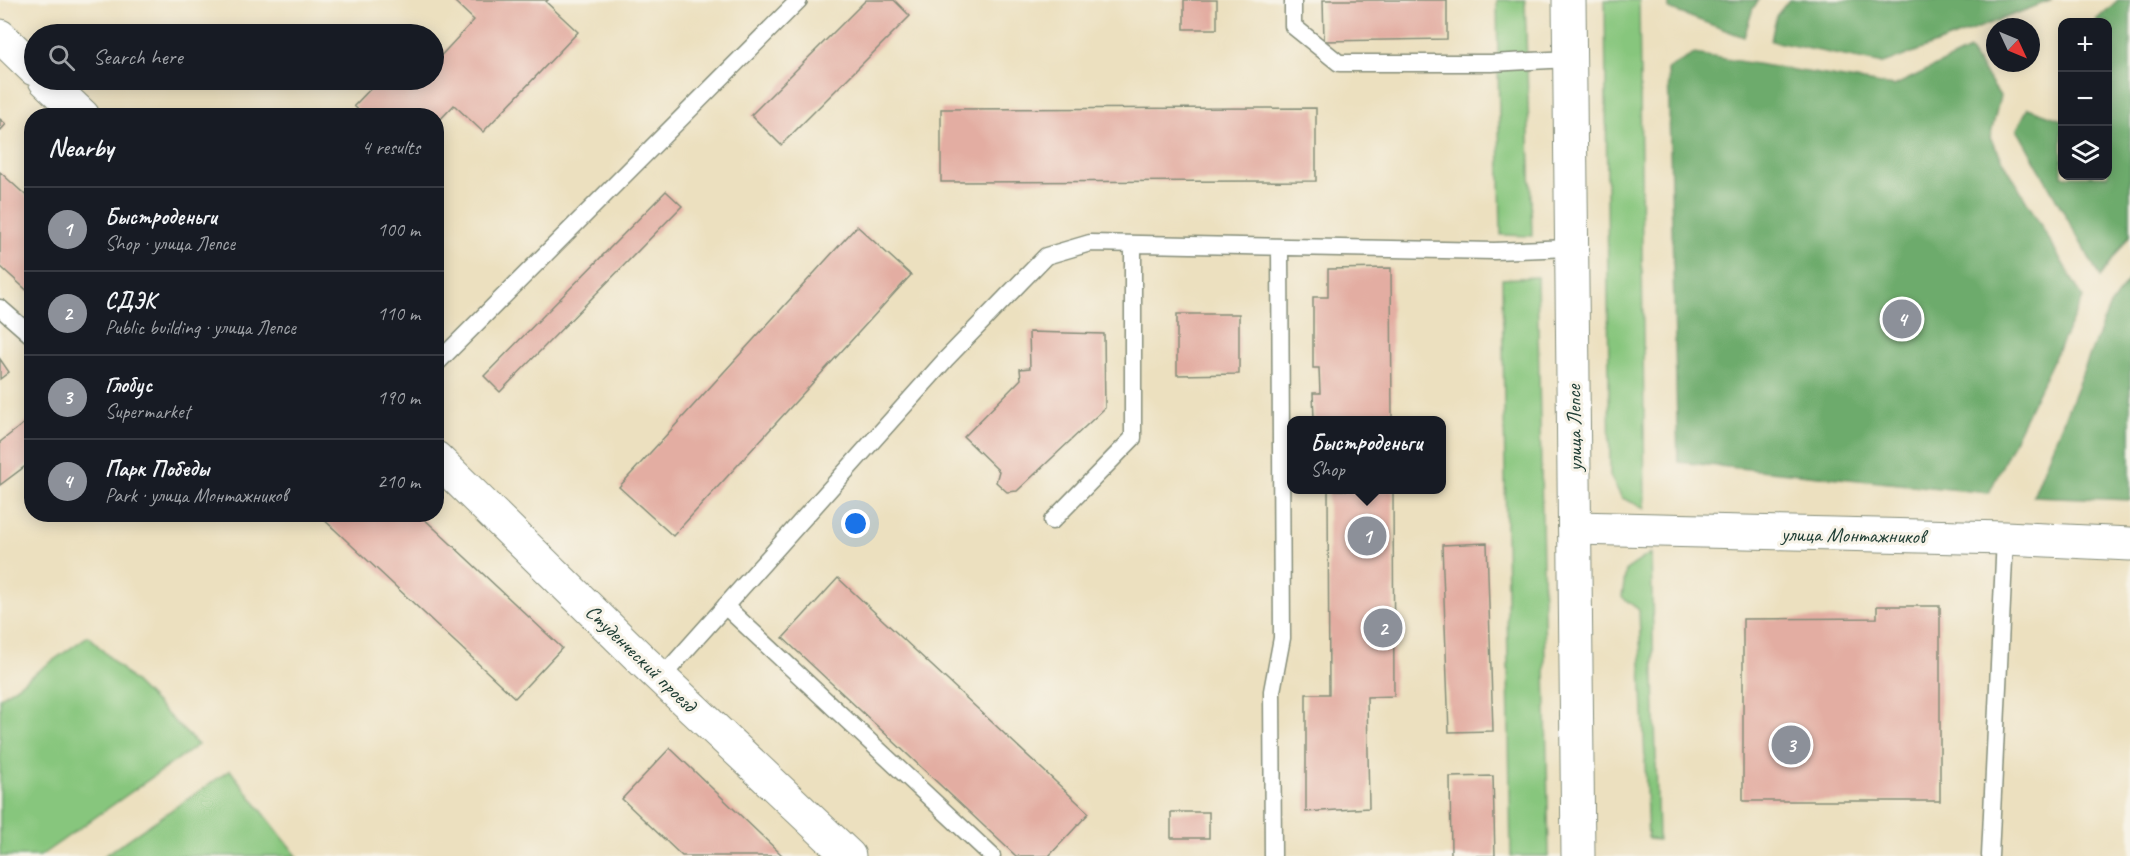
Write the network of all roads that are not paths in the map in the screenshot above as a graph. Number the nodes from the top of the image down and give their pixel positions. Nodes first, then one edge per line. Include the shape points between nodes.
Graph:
1 (799, 0) edge
2 (1293, 0) edge
3 (1569, 0) edge
4 (0, 36) edge
5 (24, 59) edge
6 (1569, 59) junction
7 (56, 90) edge
8 (75, 108) edge
9 (1133, 244) junction
10 (1280, 247) junction
11 (1571, 248) junction
12 (0, 308) edge
13 (24, 329) edge
14 (444, 356) edge
15 (444, 466) edge
16 (1052, 521) dead end
17 (1575, 528) junction
18 (2004, 538) junction
19 (2130, 544) edge
20 (725, 606) junction
21 (661, 678) junction
22 (849, 856) edge
23 (992, 856) edge
24 (1273, 856) edge
25 (1578, 856) edge
26 (1990, 856) edge

1 - 14 lane
2 - 6 lane via 1293,26 1339,63
3 - 6 street, улица Лепсе
4 - 5 street
6 - 11 street, улица Лепсе
7 - 8 street
9 - 10 lane
9 - 16 lane via 1132,438
9 - 20 lane via 1090,243 1046,256 946,359
10 - 11 lane via 1494,251
10 - 24 lane via 1282,638 1272,691
11 - 17 street, улица Лепсе
12 - 13 lane
15 - 21 street, Студенческий проезд
17 - 18 street, улица Монтажников
17 - 25 street, улица Лепсе
18 - 19 street, улица Монтажников
18 - 26 lane
20 - 21 lane
20 - 23 lane
21 - 22 street, Студенческий проезд

